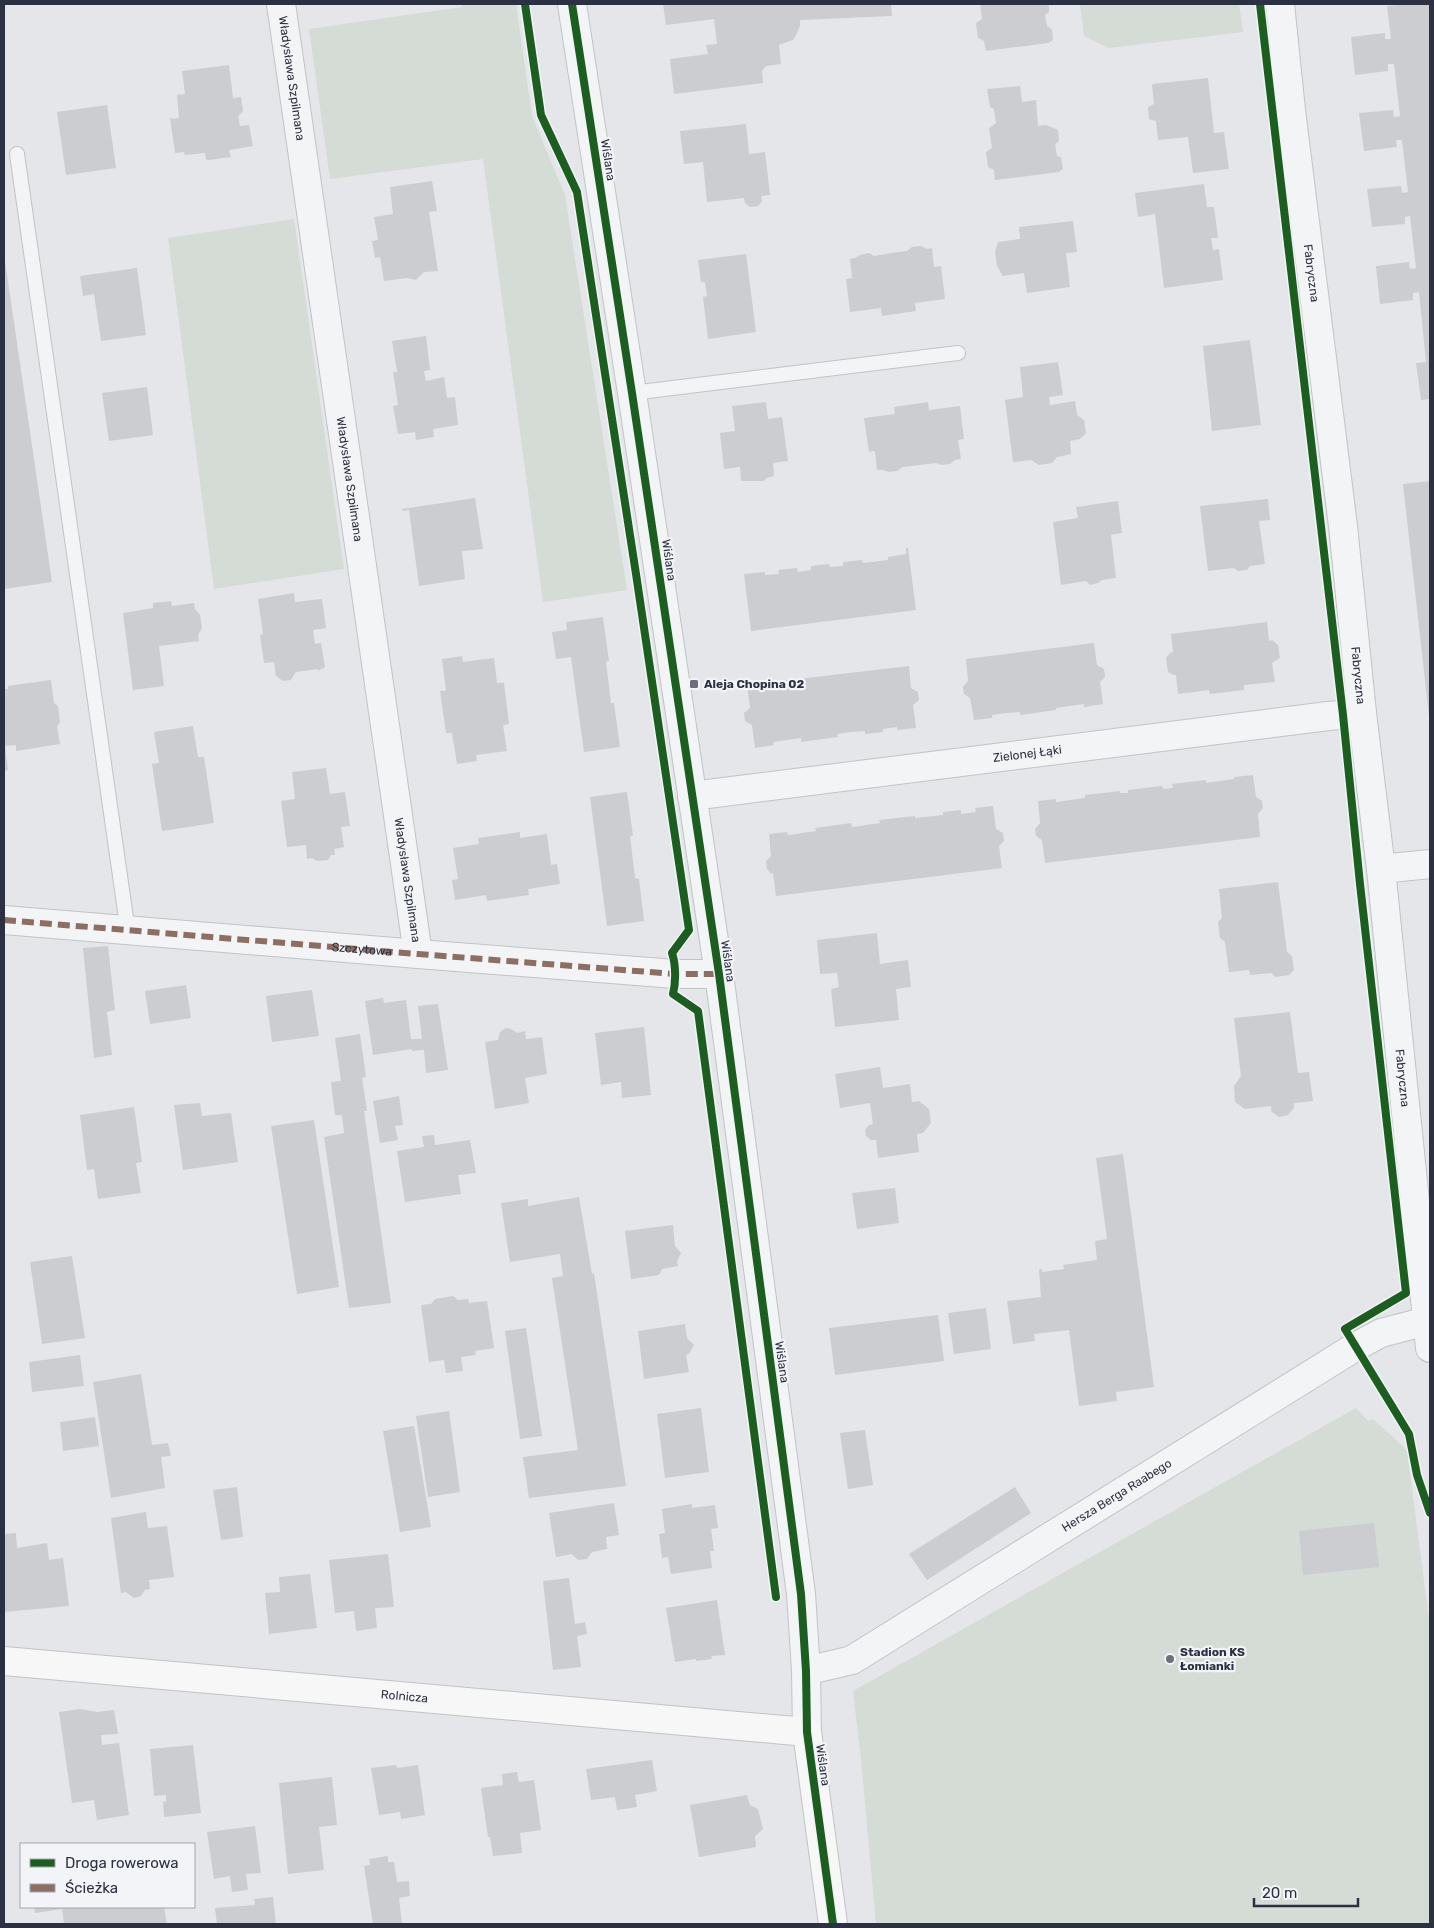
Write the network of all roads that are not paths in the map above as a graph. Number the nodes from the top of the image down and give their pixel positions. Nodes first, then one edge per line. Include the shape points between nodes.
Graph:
1 (281, 4) edge
2 (572, 4) edge
3 (1280, 4) edge
4 (17, 154) dead end
5 (958, 353) dead end
6 (632, 393) junction
7 (1362, 714) junction
8 (692, 796) junction
9 (1430, 864) edge
10 (1381, 870) junction
11 (4, 920) edge
12 (128, 932) junction
13 (418, 954) junction
14 (718, 974) junction
15 (1427, 1321) junction
16 (1430, 1348) edge
17 (4, 1660) edge
18 (806, 1671) junction
19 (807, 1732) junction
20 (833, 1924) edge

1 - 13 street, Władysława Szpilmana
2 - 6 street, Wiślana
3 - 7 street, Fabryczna via 1343,526
4 - 12 lane
5 - 6 lane
6 - 8 street, Wiślana
7 - 8 street, Zielonej Łąki
7 - 10 street, Fabryczna
8 - 14 street, Wiślana
9 - 10 street
10 - 15 street, Fabryczna
11 - 12 street, Szczytowa
12 - 13 street, Szczytowa
13 - 14 street, Szczytowa via 674,974
14 - 18 street, Wiślana via 801,1594
15 - 16 street, Fabryczna
15 - 18 street, Hersza Berga Raabego via 1381,1333 1355,1346 852,1660
17 - 19 street, Rolnicza
18 - 19 street, Wiślana
19 - 20 street, Wiślana

